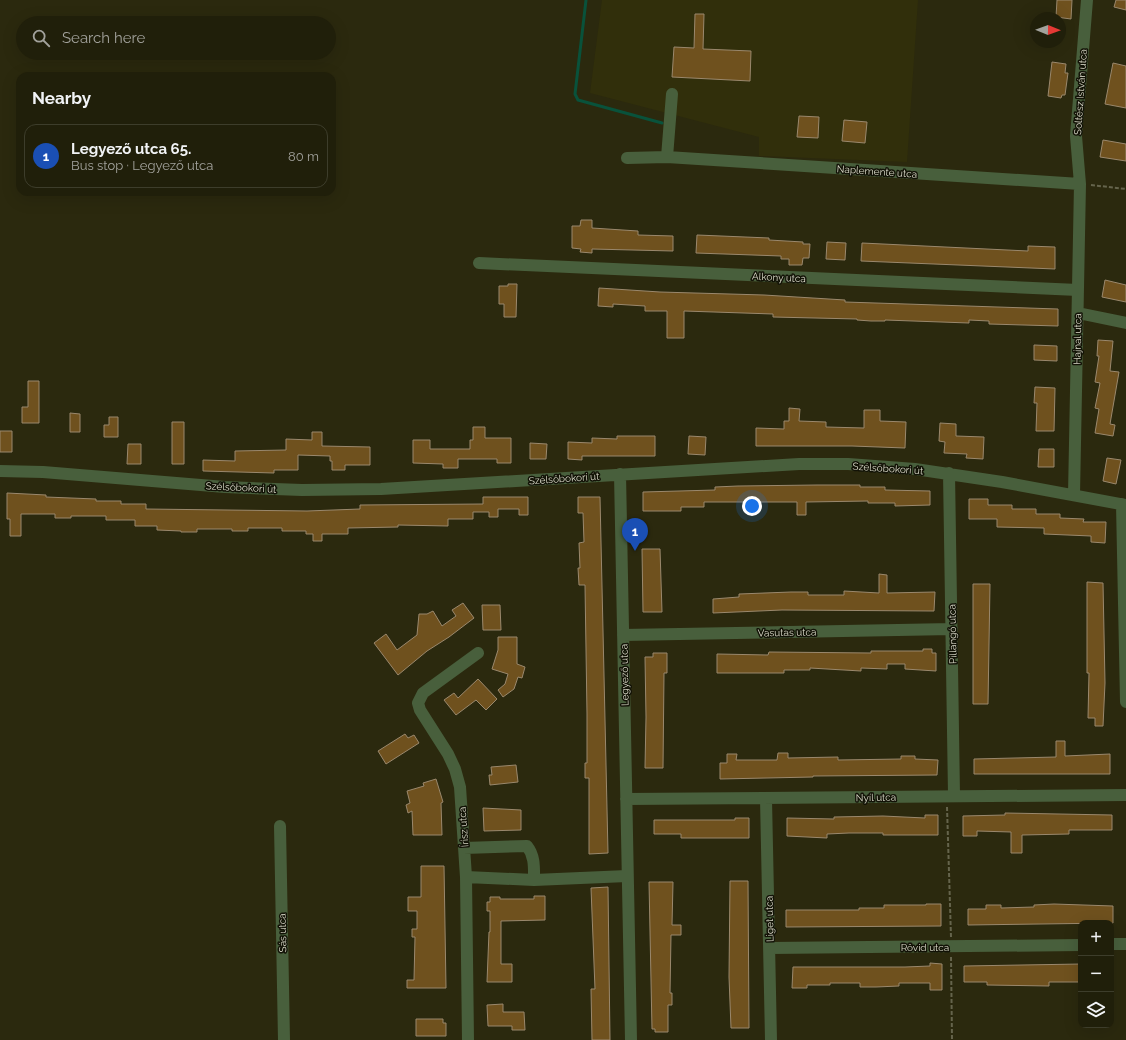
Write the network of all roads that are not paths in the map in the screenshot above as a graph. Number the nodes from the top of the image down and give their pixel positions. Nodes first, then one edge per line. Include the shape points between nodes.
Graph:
1 (1087, 0) edge
2 (672, 94) dead end
3 (667, 157) junction
4 (627, 158) dead end
5 (1080, 184) junction
6 (480, 263) dead end
7 (1078, 290) junction
8 (1078, 313) junction
9 (1126, 323) edge
10 (0, 471) edge
11 (949, 473) junction
12 (620, 474) junction
13 (1074, 495) junction
14 (1124, 505) edge
15 (952, 629) junction
16 (623, 635) junction
17 (478, 653) dead end
18 (1126, 702) edge
19 (954, 795) junction
20 (1126, 795) edge
21 (626, 799) junction
22 (766, 799) junction
23 (280, 826) dead end
24 (464, 848) junction
25 (627, 876) junction
26 (466, 877) junction
27 (534, 880) junction
28 (1114, 944) edge
29 (1126, 944) edge
30 (1078, 945) edge
31 (770, 948) junction
32 (284, 1040) edge
33 (468, 1040) edge
34 (630, 1040) edge
35 (771, 1040) edge

1 - 5 street, Soltész István utca via 1076,136
2 - 3 street
3 - 4 street, Naplemente utca
3 - 5 street, Naplemente utca
5 - 7 street, Hajnal utca
6 - 7 street, Alkony utca
7 - 8 street, Hajnal utca
8 - 9 street
8 - 13 street, Hajnal utca
10 - 12 street, Szélsőbokori út via 302,490 381,489
11 - 12 street, Szélsőbokori út via 848,464 799,464
11 - 13 street, Szélsőbokori út
11 - 15 street, Pillangó utca
12 - 16 street, Legyező utca
13 - 14 street, Szélsőbokori út
14 - 18 street
15 - 16 street, Vasutas utca
15 - 19 street, Pillangó utca
16 - 21 street, Legyező utca
17 - 24 street, Írisz utca via 423,693 418,703 455,769 460,787
19 - 20 street, Nyíl utca
19 - 22 street, Nyíl utca
21 - 22 street, Nyíl utca
21 - 25 street, Legyező utca
22 - 31 street, Liget utca
23 - 32 street, Sás utca
24 - 26 street, Írisz utca
24 - 27 street via 527,846 533,859
25 - 27 street
25 - 34 street, Legyező utca
26 - 27 street
26 - 33 street, Írisz utca
28 - 29 street
30 - 31 street, Rövid utca
31 - 35 street, Liget utca

